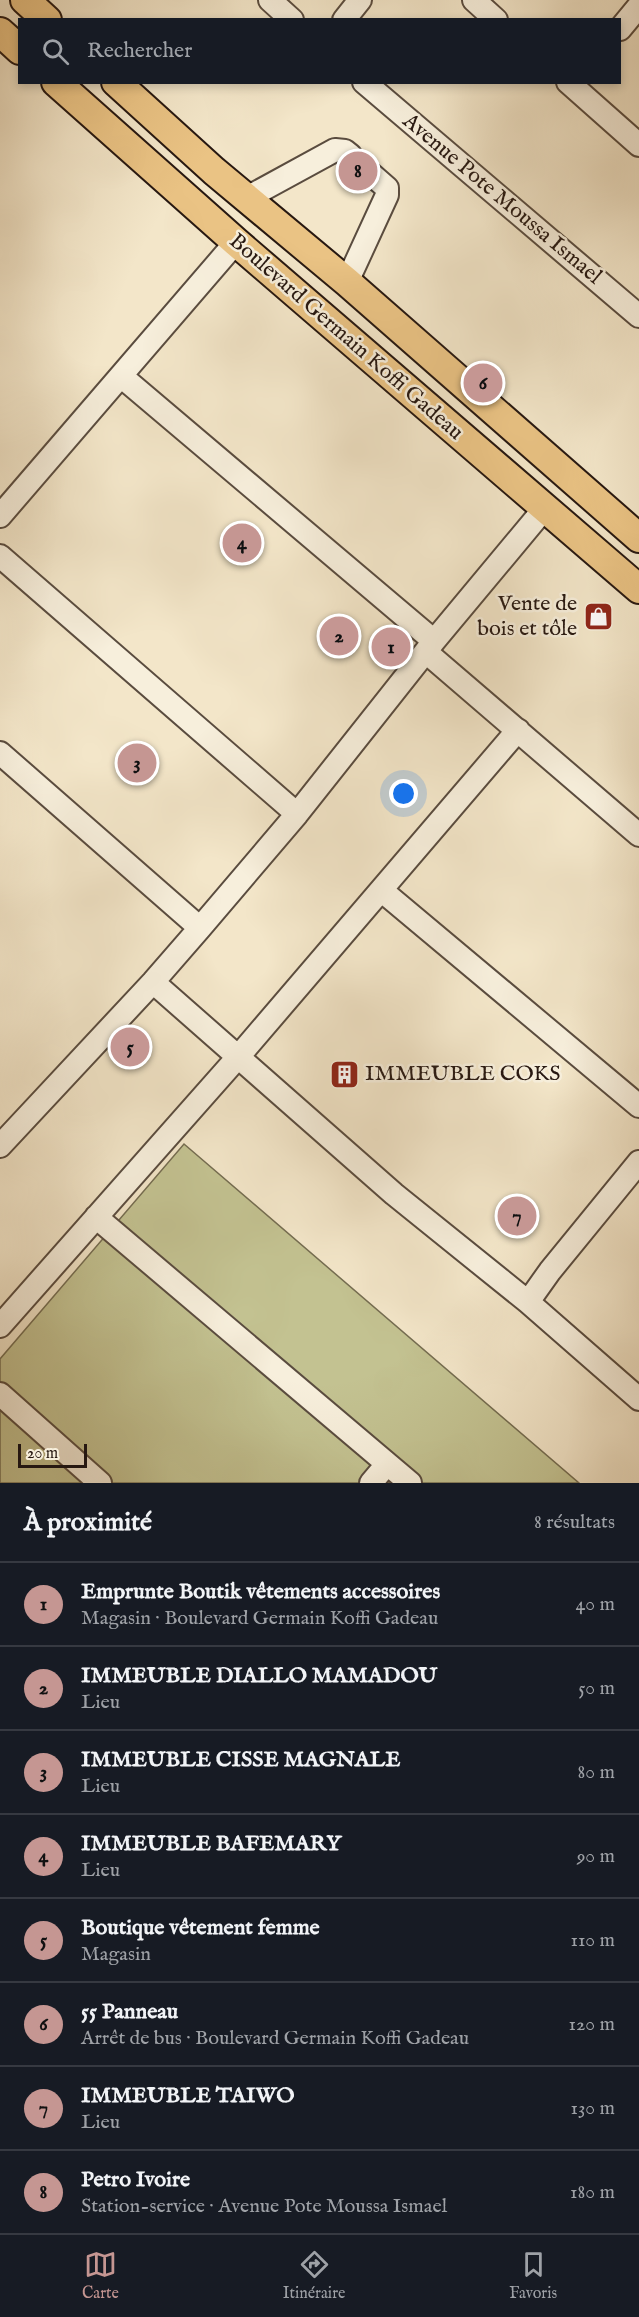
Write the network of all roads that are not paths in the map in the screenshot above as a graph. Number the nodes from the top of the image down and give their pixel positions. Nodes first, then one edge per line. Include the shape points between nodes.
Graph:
1 (25, 0) edge
2 (270, 0) edge
3 (360, 0) edge
4 (474, 0) edge
5 (639, 6) edge
6 (45, 18) edge
7 (290, 18) edge
8 (346, 18) edge
9 (494, 18) edge
10 (621, 28) edge
11 (0, 32) edge
12 (18, 48) edge
13 (58, 84) edge
14 (118, 84) edge
15 (366, 84) edge
16 (572, 84) edge
17 (639, 145) edge
18 (350, 155) dead end
19 (371, 174) dead end
20 (247, 198) junction
21 (236, 242) junction
22 (347, 282) junction
23 (639, 316) edge
24 (121, 376) junction
25 (544, 509) junction
26 (0, 516) edge
27 (639, 538) edge
28 (0, 556) edge
29 (639, 589) edge
30 (430, 647) junction
31 (518, 730) junction
32 (0, 753) edge
33 (297, 813) junction
34 (639, 835) edge
35 (381, 890) junction
36 (200, 928) junction
37 (153, 982) junction
38 (238, 1057) junction
39 (639, 1106) edge
40 (0, 1146) edge
41 (639, 1162) edge
42 (96, 1217) junction
43 (528, 1302) junction
44 (0, 1326) edge
45 (0, 1394) edge
46 (639, 1399) edge
47 (387, 1464) junction
48 (100, 1483) edge
49 (371, 1483) edge
50 (410, 1483) edge

1 - 6 main road
2 - 7 street
3 - 8 street
4 - 9 street
5 - 10 street
11 - 12 main road
13 - 21 main road, Boulevard Germain Koffi Gadeau
14 - 20 main road, Boulevard Germain Koffi Gadeau
15 - 23 street, Avenue Pote Moussa Ismael
16 - 17 street
18 - 20 street via 335,150
19 - 22 street via 387,188 387,195
20 - 22 main road, Boulevard Germain Koffi Gadeau
21 - 24 street
21 - 25 main road, Boulevard Germain Koffi Gadeau
22 - 27 main road, Boulevard Germain Koffi Gadeau
24 - 26 street
24 - 30 street
25 - 29 main road, Boulevard Germain Koffi Gadeau
25 - 30 street
28 - 33 street
30 - 31 street
30 - 33 street
31 - 34 street
31 - 35 street
32 - 36 street
33 - 36 street
35 - 38 street
35 - 39 street
36 - 37 street
37 - 38 street
37 - 40 street
38 - 42 street
38 - 43 street via 394,1194
41 - 43 street
42 - 44 street
42 - 47 street
43 - 46 street
45 - 48 street
47 - 49 street
47 - 50 street

